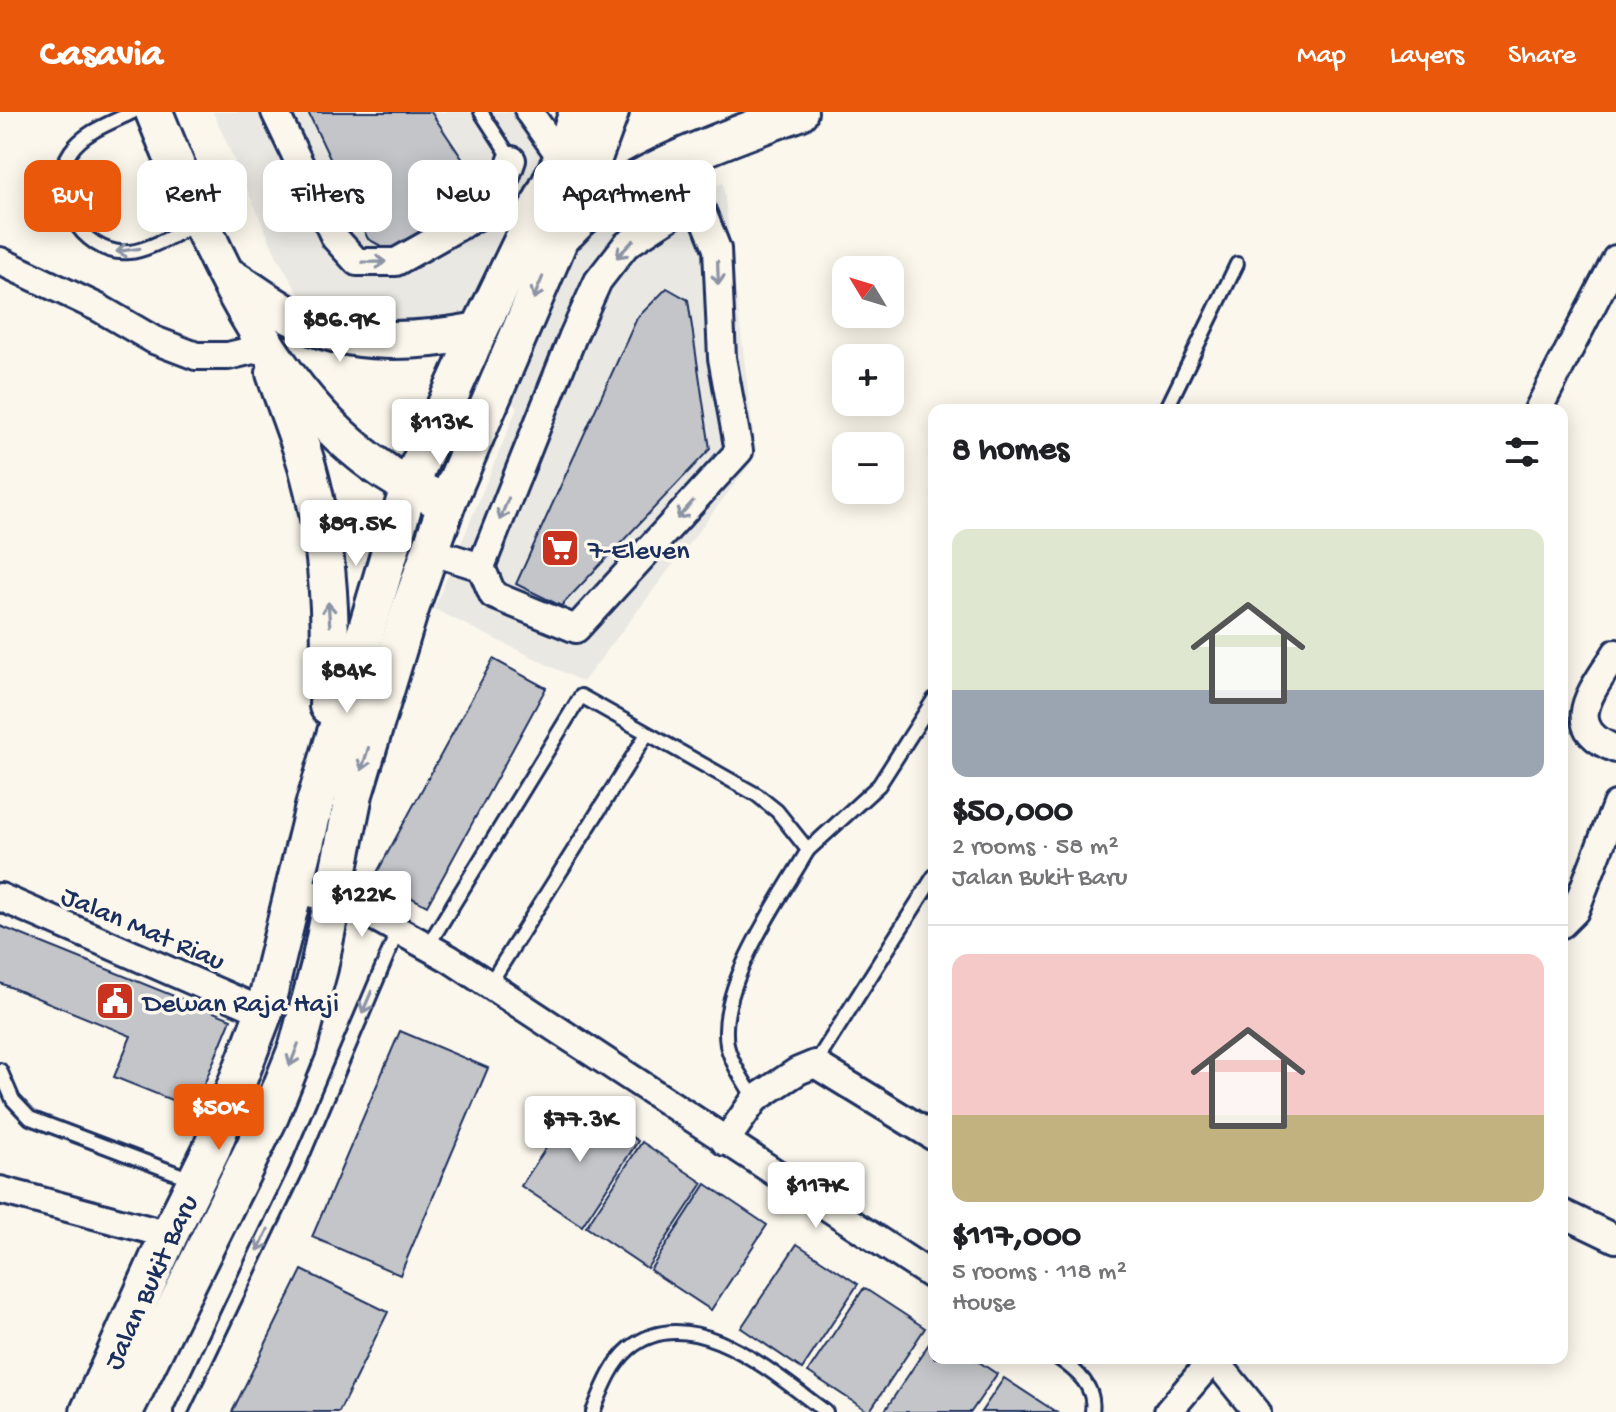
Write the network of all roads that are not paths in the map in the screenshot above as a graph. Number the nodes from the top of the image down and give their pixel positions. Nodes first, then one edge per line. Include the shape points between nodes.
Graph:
1 (133, 112) edge
2 (154, 112) edge
3 (275, 112) edge
4 (481, 112) edge
5 (529, 112) edge
6 (578, 112) edge
7 (610, 112) edge
8 (799, 112) edge
9 (687, 155) junction
10 (562, 159) junction
11 (174, 160) edge
12 (512, 160) edge
13 (688, 160) edge
14 (180, 232) edge
15 (205, 232) edge
16 (449, 232) edge
17 (646, 232) edge
18 (710, 232) edge
19 (558, 242) junction
20 (1616, 259) edge
21 (0, 261) edge
22 (1237, 264) dead end
23 (228, 275) junction
24 (479, 331) junction
25 (266, 347) junction
26 (1169, 404) edge
27 (1541, 404) edge
28 (409, 487) junction
29 (447, 503) junction
30 (430, 551) junction
31 (481, 567) junction
32 (1616, 653) edge
33 (928, 708) edge
34 (647, 734) junction
35 (1616, 749) edge
36 (315, 803) junction
37 (1616, 805) edge
38 (808, 850) junction
39 (928, 885) edge
40 (293, 890) junction
41 (0, 897) edge
42 (334, 898) junction
43 (1568, 918) edge
44 (398, 930) junction
45 (427, 947) junction
46 (489, 985) junction
47 (264, 1012) junction
48 (815, 1064) junction
49 (0, 1070) edge
50 (755, 1099) junction
51 (928, 1133) edge
52 (725, 1142) junction
53 (197, 1181) junction
54 (0, 1190) edge
55 (225, 1209) junction
56 (1568, 1216) edge
57 (169, 1235) junction
58 (1616, 1239) edge
59 (928, 1273) edge
60 (1067, 1364) edge
61 (1209, 1364) edge
62 (1219, 1364) edge
63 (89, 1412) edge
64 (124, 1412) edge
65 (141, 1412) edge
66 (181, 1412) edge
67 (593, 1412) edge
68 (826, 1412) edge
69 (1092, 1412) edge
70 (1168, 1412) edge
71 (1257, 1412) edge

14 -> 1 lane via 132,253 112,252 79,231 60,188 69,152 83,136
2 - 11 main road
3 -> 16 street via 335,238 357,262 396,262
4 - 12 lane
5 - 10 street
6 - 10 main road, Jalan Bukit Baru
7 - 19 main road, Jalan Bukit Baru
8 - 9 main road
9 - 13 street
9 - 19 main road via 583,214
10 - 24 main road, Jalan Bukit Baru
15 - 23 main road
17 -> 31 street via 626,245 598,281
18 -> 31 street via 717,249 722,358 739,451 576,629 493,595
19 -> 29 main road, Jalan Bukit Baru
20 - 27 street
21 - 25 street via 196,356 228,356
22 - 26 lane
23 - 24 main road via 297,320 327,330 402,341
23 - 25 main road
24 - 28 main road, Jalan Bukit Baru
25 - 28 main road via 334,429
36 -> 25 main road via 331,649 325,561 307,467
28 - 29 main road
28 - 36 main road, Jalan Bukit Baru
29 - 30 main road, Jalan Bukit Baru
30 - 31 street
30 -> 42 main road, Jalan Bukit Baru via 354,794
32 - 35 street via 1585,706 1584,718 1593,737
33 - 38 lane via 879,785
34 - 38 lane via 757,795
34 - 45 lane via 581,696
34 - 46 lane
36 - 40 main road, Jalan Bukit Baru
37 - 43 street
38 - 50 lane via 744,962 728,1007 727,1048
39 - 48 lane
40 - 42 street
40 - 47 main road, Jalan Bukit Baru
41 - 47 street, Jalan Mat Riau
42 - 44 street
42 -> 55 main road, Jalan Bukit Baru via 298,1046
44 - 45 street
44 -> 66 lane via 296,1171
45 - 46 street
46 - 52 street
47 - 53 main road, Jalan Bukit Baru
48 - 50 street
48 - 51 street
49 - 53 lane via 13,1100 30,1118
50 - 52 street
52 - 59 street
53 - 57 main road, Jalan Bukit Baru
54 - 57 street
55 - 64 main road, Jalan Bukit Baru
55 - 65 main road
56 - 58 street
57 - 63 main road, Jalan Bukit Baru
60 - 69 lane via 1084,1380
61 - 70 street
62 - 71 street
67 - 68 lane via 608,1376 630,1348 659,1334 691,1333 735,1347

